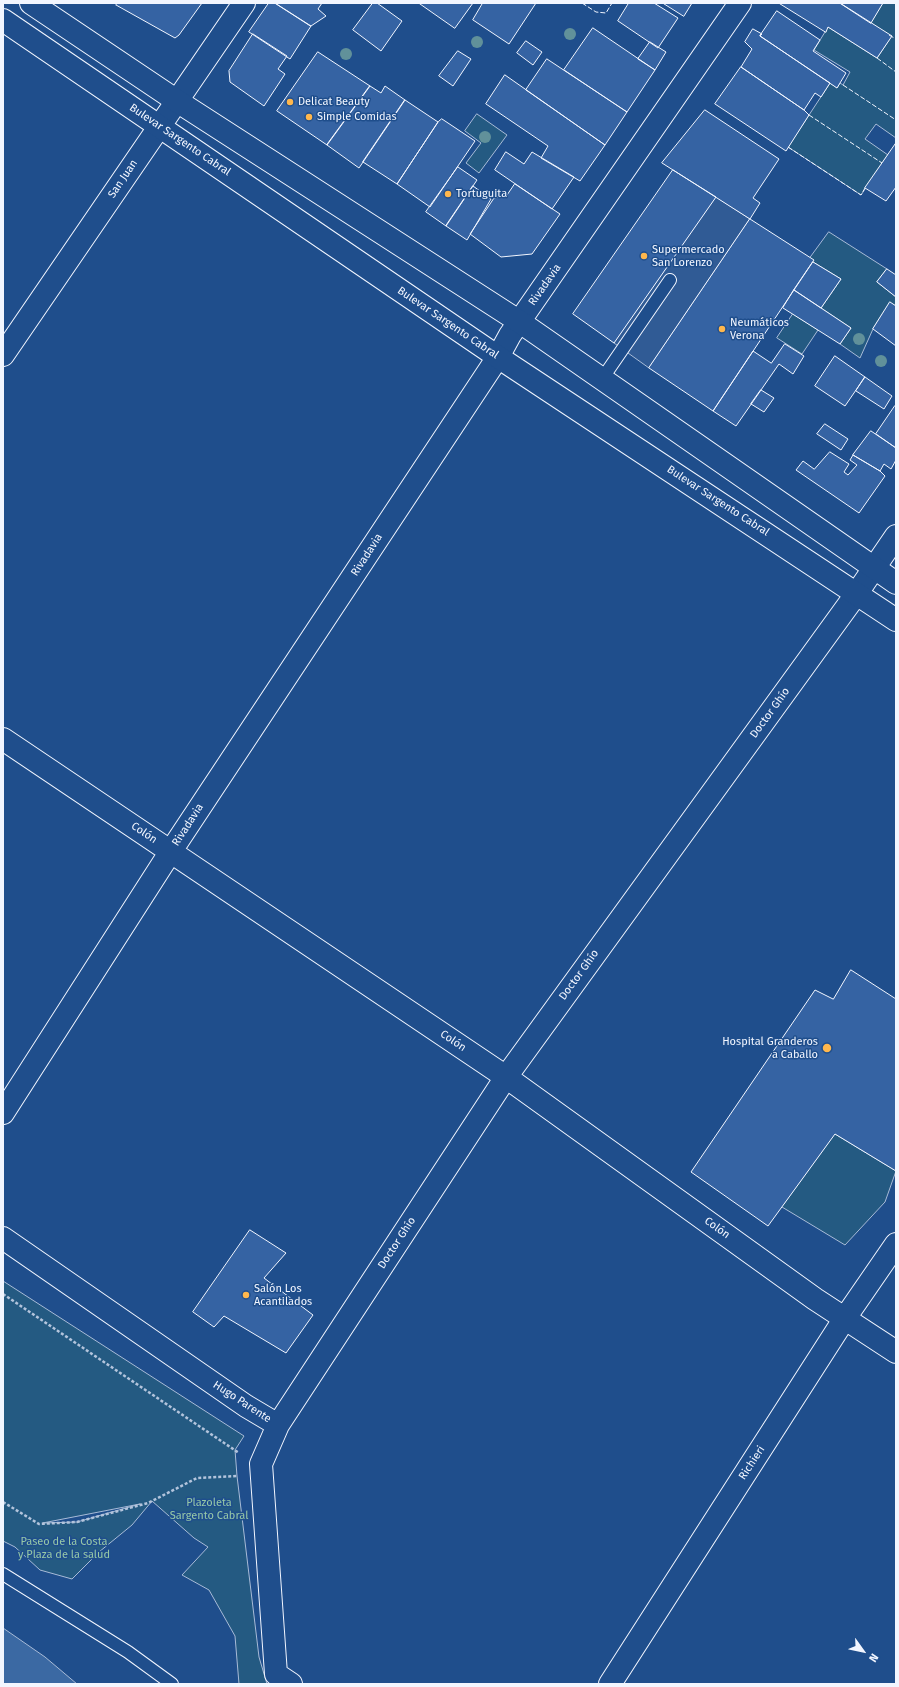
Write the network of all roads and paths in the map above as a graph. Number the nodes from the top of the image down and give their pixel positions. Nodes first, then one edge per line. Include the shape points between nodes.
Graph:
1 (31, 3) edge
2 (244, 3) edge
3 (740, 3) edge
4 (3, 20) edge
5 (177, 101) junction
6 (160, 126) junction
7 (670, 280) dead end
8 (520, 322) junction
9 (3, 355) edge
10 (498, 357) junction
11 (602, 379) junction
12 (896, 536) edge
13 (874, 568) junction
14 (896, 583) edge
15 (857, 593) junction
16 (896, 620) edge
17 (3, 738) edge
18 (171, 852) junction
19 (506, 1077) junction
20 (3, 1113) edge
21 (3, 1238) edge
22 (896, 1244) edge
23 (3, 1294) edge
24 (845, 1318) junction
25 (896, 1352) edge
26 (278, 1425) junction
27 (241, 1454) dead end
28 (237, 1476) dead end
29 (3, 1502) edge
30 (3, 1574) edge
31 (172, 1684) edge
32 (291, 1684) edge
33 (610, 1684) edge

1 - 5 street
2 - 5 street, San Juan
3 - 8 street, Rivadavia
4 - 6 street, Bulevar Sargento Cabral
5 - 6 street, San Juan
5 - 8 street
6 - 9 street, San Juan
6 - 10 street, Bulevar Sargento Cabral
7 - 11 lane
8 - 10 street, Rivadavia
8 - 11 street
10 - 15 street, Bulevar Sargento Cabral
10 - 18 street, Rivadavia
11 - 13 street
12 - 13 street, Doctor Ghío
13 - 14 street
13 - 15 street, Doctor Ghío
15 - 16 street, Bulevar Sargento Cabral
15 - 19 street, Doctor Ghío
17 - 18 street, Colón
18 - 19 street, Colón
18 - 20 street, Rivadavia
19 - 24 street, Colón
19 - 26 street, Doctor Ghío
21 - 26 street, Hugo Parente via 246,1406
22 - 24 street, Richieri
23 - 27 path
24 - 25 street, Colón
24 - 33 street, Richieri
26 - 32 street, Hugo Parente via 261,1464 276,1674
28 - 29 path via 197,1478 148,1502 77,1522 39,1524
30 - 31 lane via 128,1652

